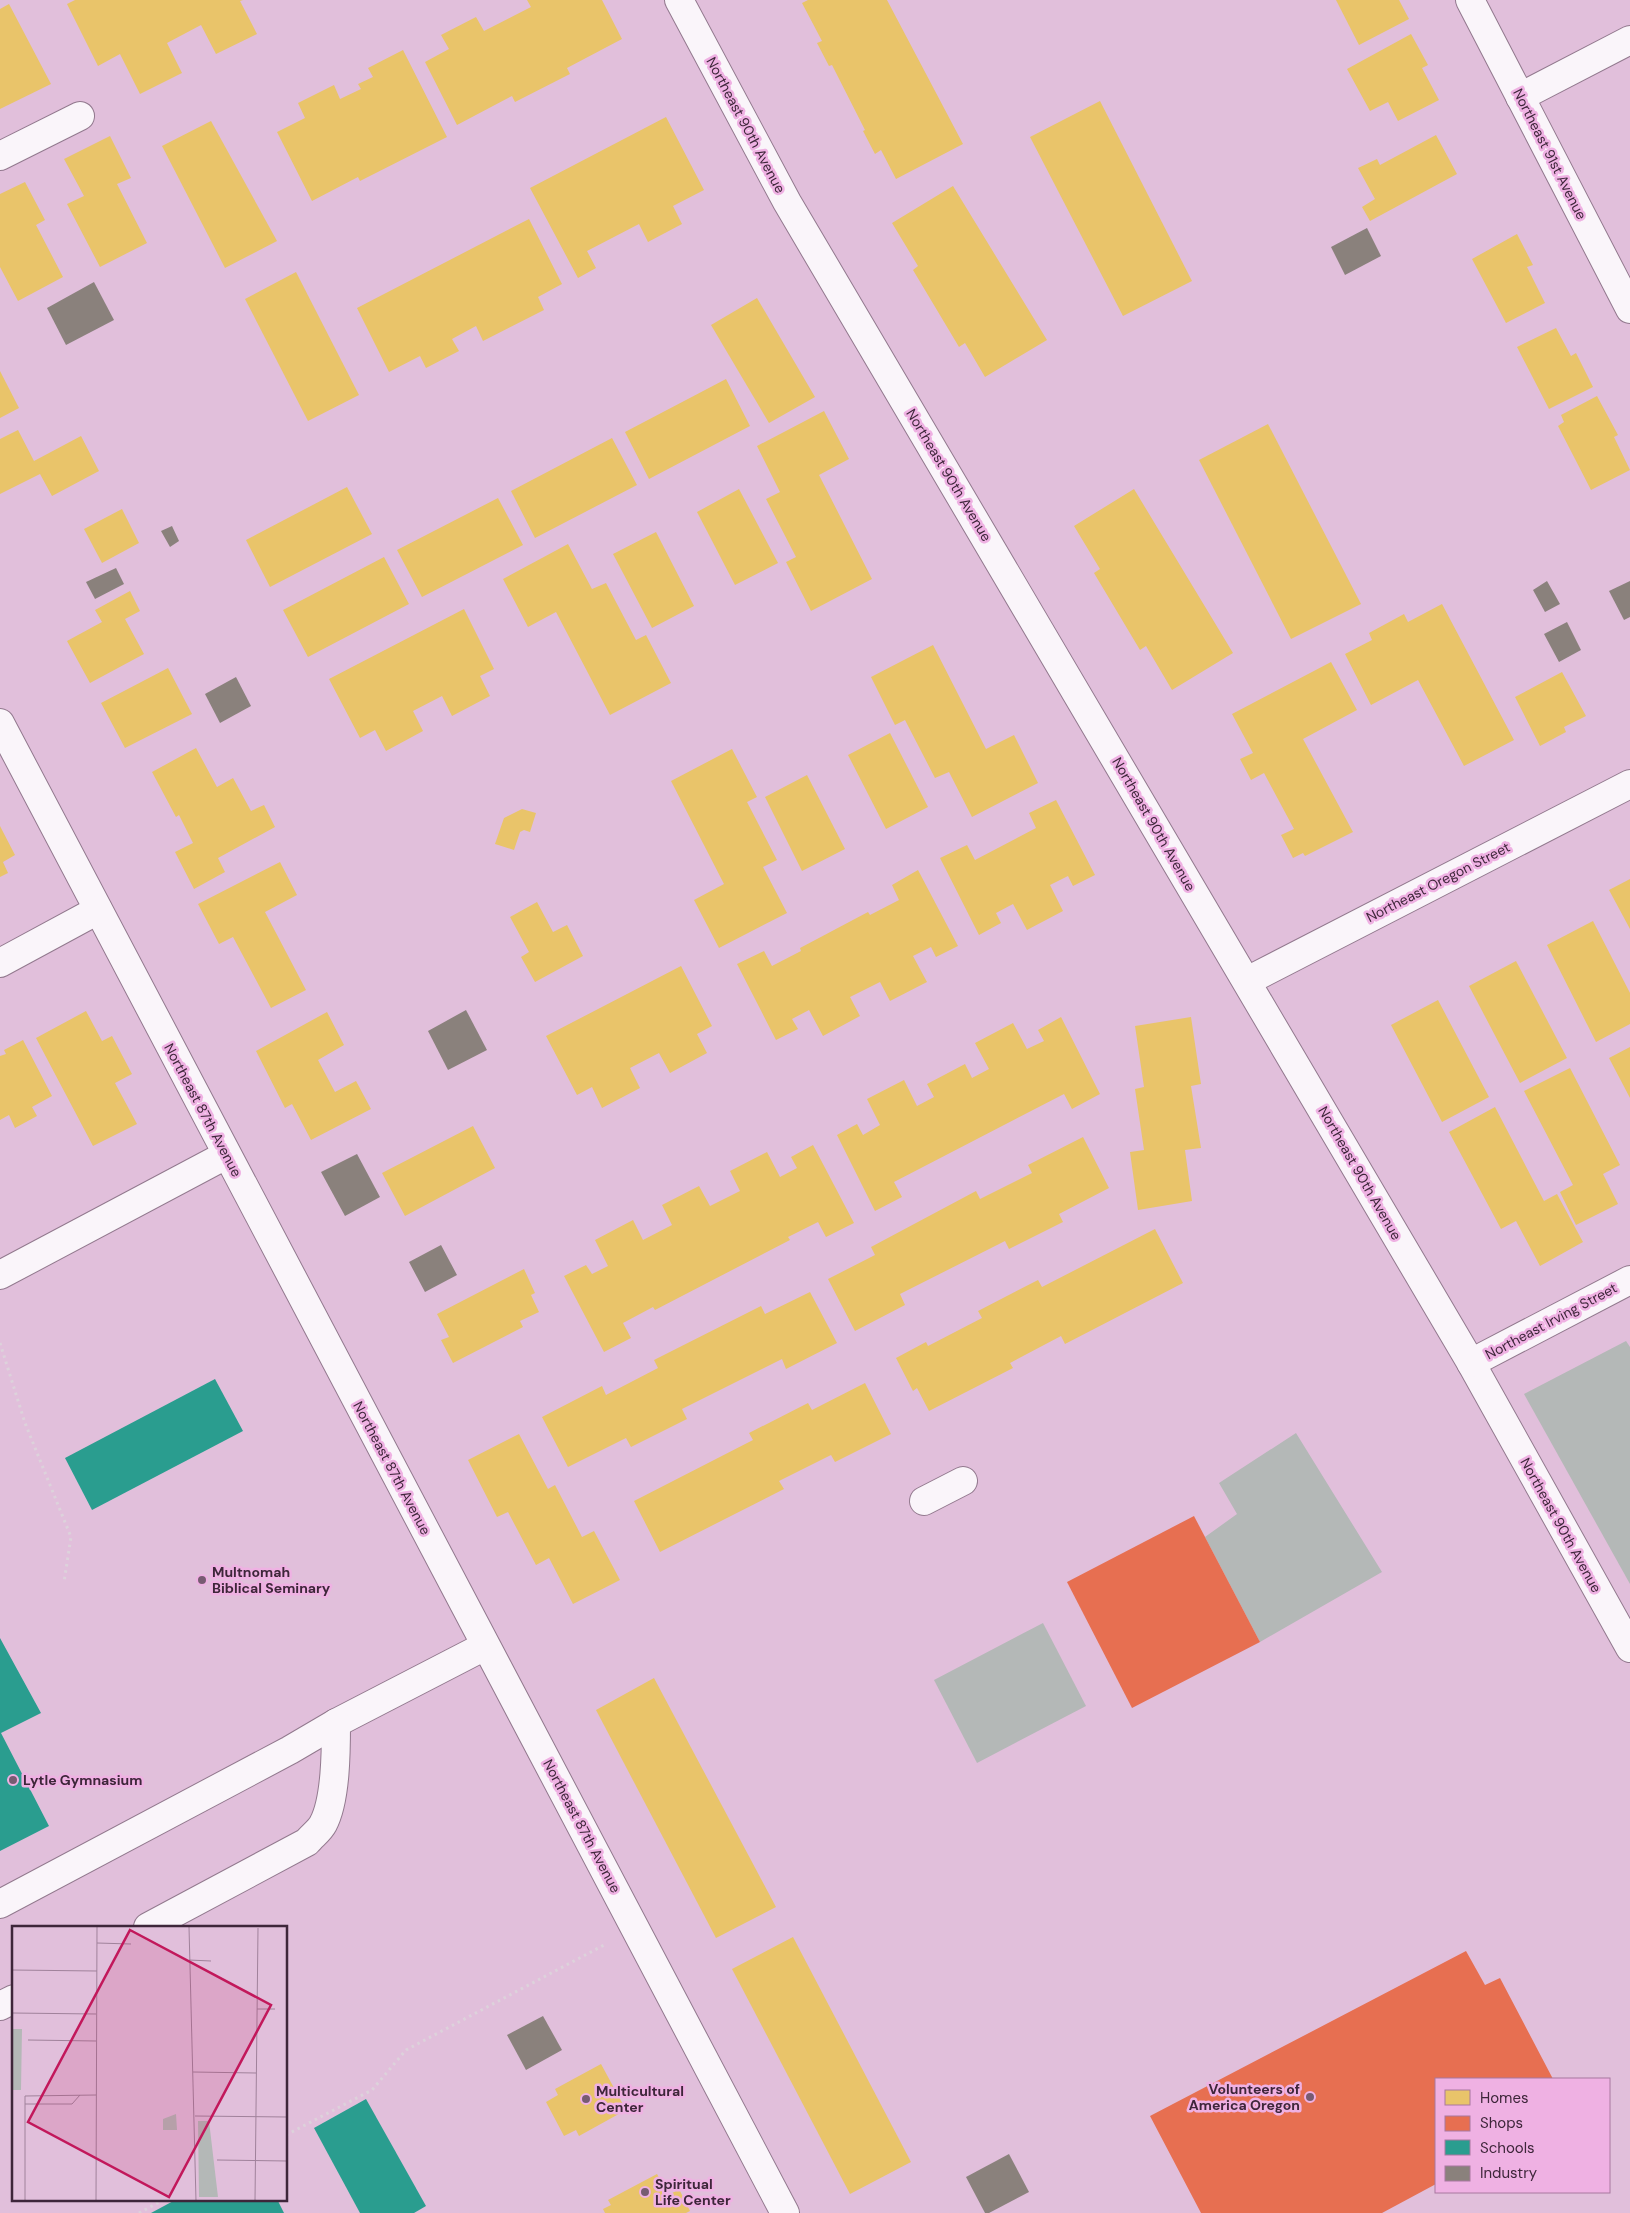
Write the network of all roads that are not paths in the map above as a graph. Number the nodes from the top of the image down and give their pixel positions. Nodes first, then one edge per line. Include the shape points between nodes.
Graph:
1 (679, 0) edge
2 (1470, 0) edge
3 (1630, 40) edge
4 (1520, 97) junction
5 (80, 116) dead end
6 (0, 156) edge
7 (1621, 268) edge
8 (1630, 309) edge
9 (0, 722) edge
10 (1630, 784) edge
11 (98, 910) junction
12 (0, 962) edge
13 (1246, 981) junction
14 (226, 1155) junction
15 (0, 1275) edge
16 (1630, 1280) edge
17 (1471, 1363) junction
18 (963, 1481) dead end
19 (924, 1501) dead end
20 (485, 1646) junction
21 (1630, 1648) edge
22 (336, 1723) junction
23 (0, 1904) edge
24 (150, 1926) edge
25 (12, 2000) edge
26 (0, 2006) edge
27 (784, 2213) edge

1 - 13 street, Northeast 90th Avenue via 787,202
2 - 4 street, Northeast 91st Avenue
3 - 4 street
4 - 7 street, Northeast 91st Avenue
5 - 6 street
7 - 8 street, Northeast 91st Avenue
9 - 11 street, Northeast 87th Avenue
10 - 13 street, Northeast Oregon Street
11 - 12 street
11 - 14 street, Northeast 87th Avenue
13 - 17 street, Northeast 90th Avenue
14 - 15 street
14 - 20 street, Northeast 87th Avenue
16 - 17 street, Northeast Irving Street
17 - 21 street, Northeast 90th Avenue
18 - 19 street
20 - 22 street
20 - 27 street, Northeast 87th Avenue
22 - 23 street
22 - 24 street via 330,1806 323,1825 307,1842
25 - 26 street

